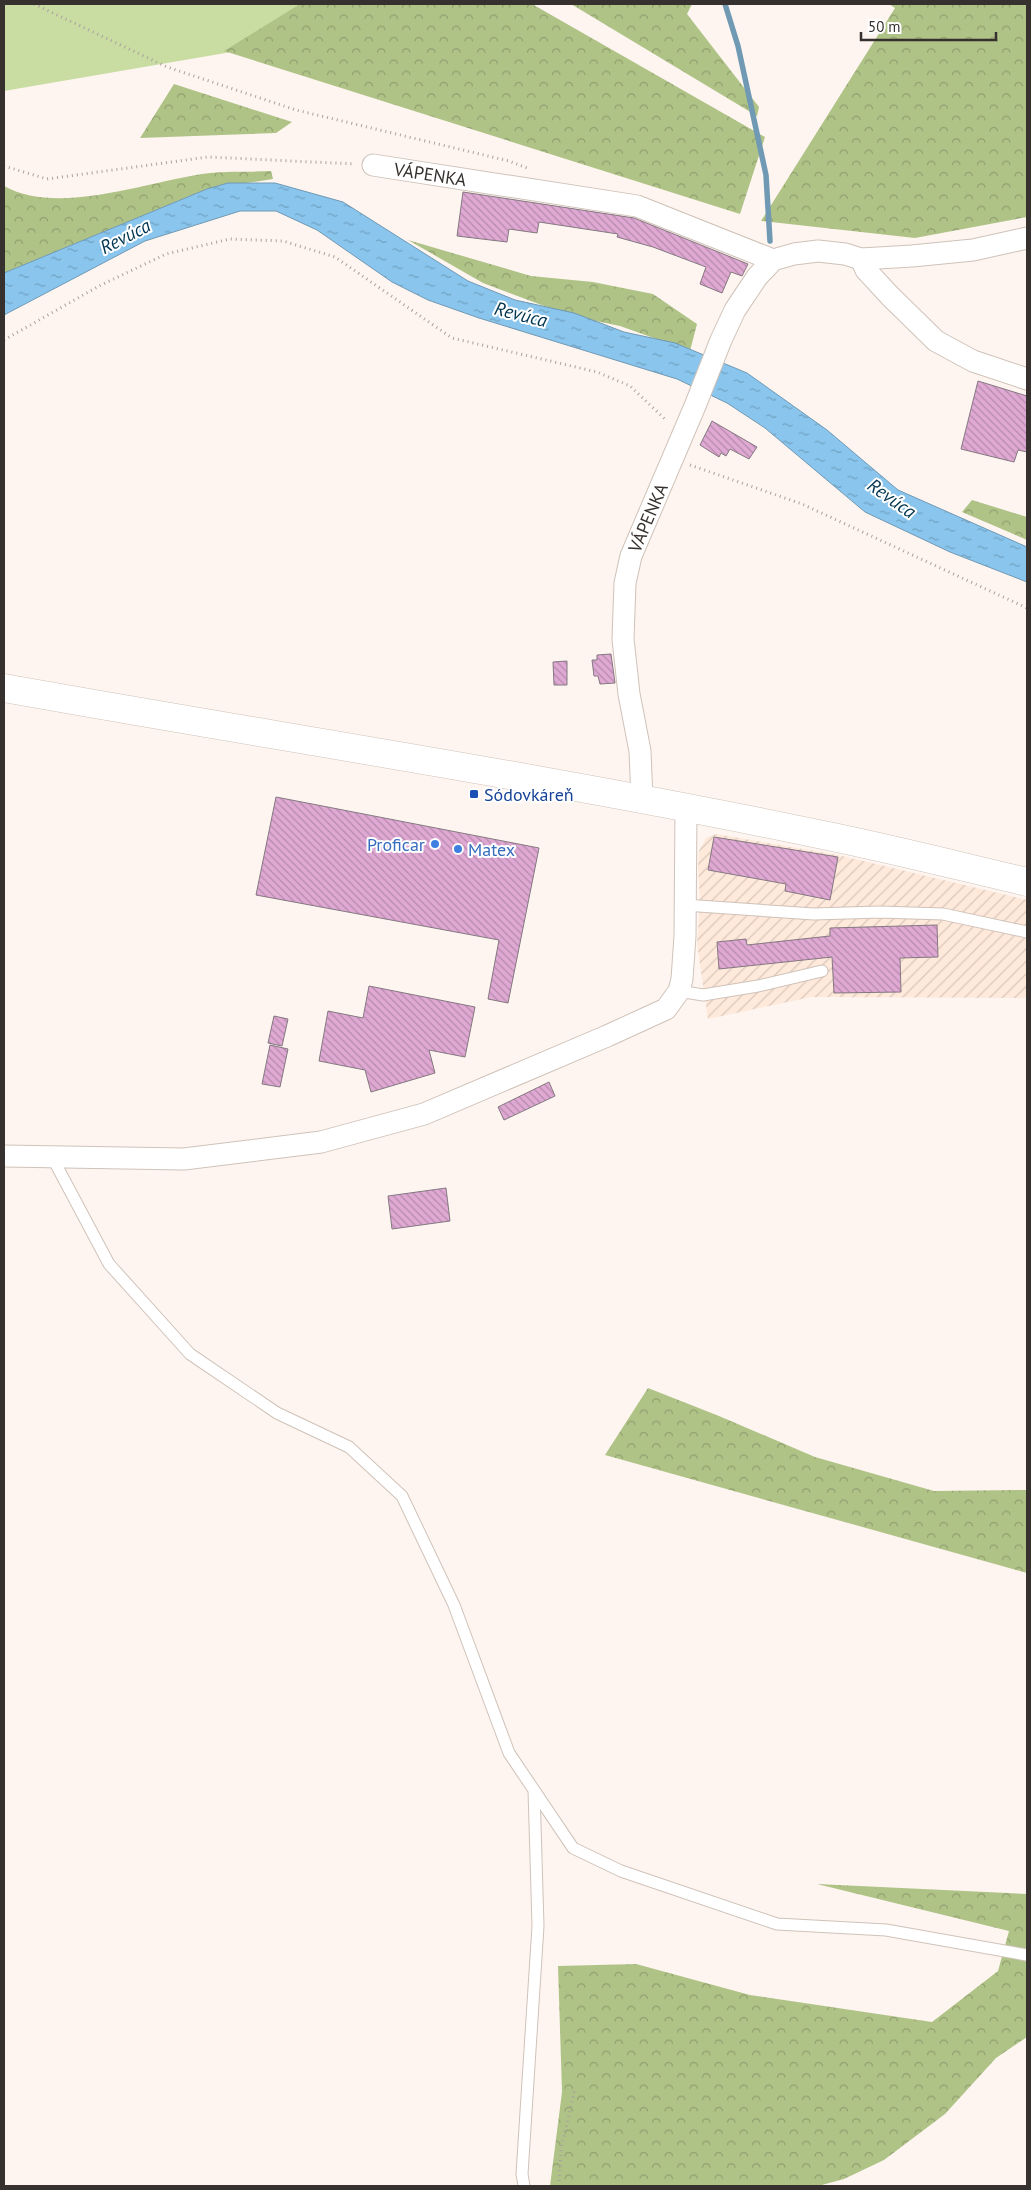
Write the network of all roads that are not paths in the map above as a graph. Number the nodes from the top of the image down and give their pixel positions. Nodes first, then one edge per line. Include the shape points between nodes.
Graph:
1 (373, 165) road end
2 (1027, 238) edge
3 (861, 259) junction
4 (773, 260) junction
5 (1027, 379) edge
6 (4, 688) edge
7 (642, 800) junction
8 (686, 808) junction
9 (1027, 882) edge
10 (684, 905) junction
11 (1027, 932) edge
12 (822, 971) dead end
13 (679, 992) junction
14 (4, 1156) edge
15 (52, 1157) junction
16 (534, 1790) junction
17 (1027, 1955) edge
18 (524, 2186) edge

1 - 4 street, VÁPENKA via 637,206
2 - 3 street via 973,250
3 - 4 street via 818,251
3 - 5 street via 866,270 936,341 973,361
4 - 7 street, VÁPENKA via 735,310 631,556 625,584 623,639 640,751
6 - 7 main road
7 - 8 main road
8 - 9 main road via 825,835
8 - 10 street
10 - 11 lane via 814,914 943,914
10 - 13 street via 685,936
12 - 13 lane via 703,996
13 - 15 street via 666,1009 424,1114 321,1142 184,1159
14 - 15 street
15 - 16 lane via 109,1264 190,1354 277,1412 349,1447 402,1496 454,1605 509,1752
16 - 17 lane via 573,1848 620,1871 740,1912 778,1924 886,1930
16 - 18 lane via 538,1926 522,2174

